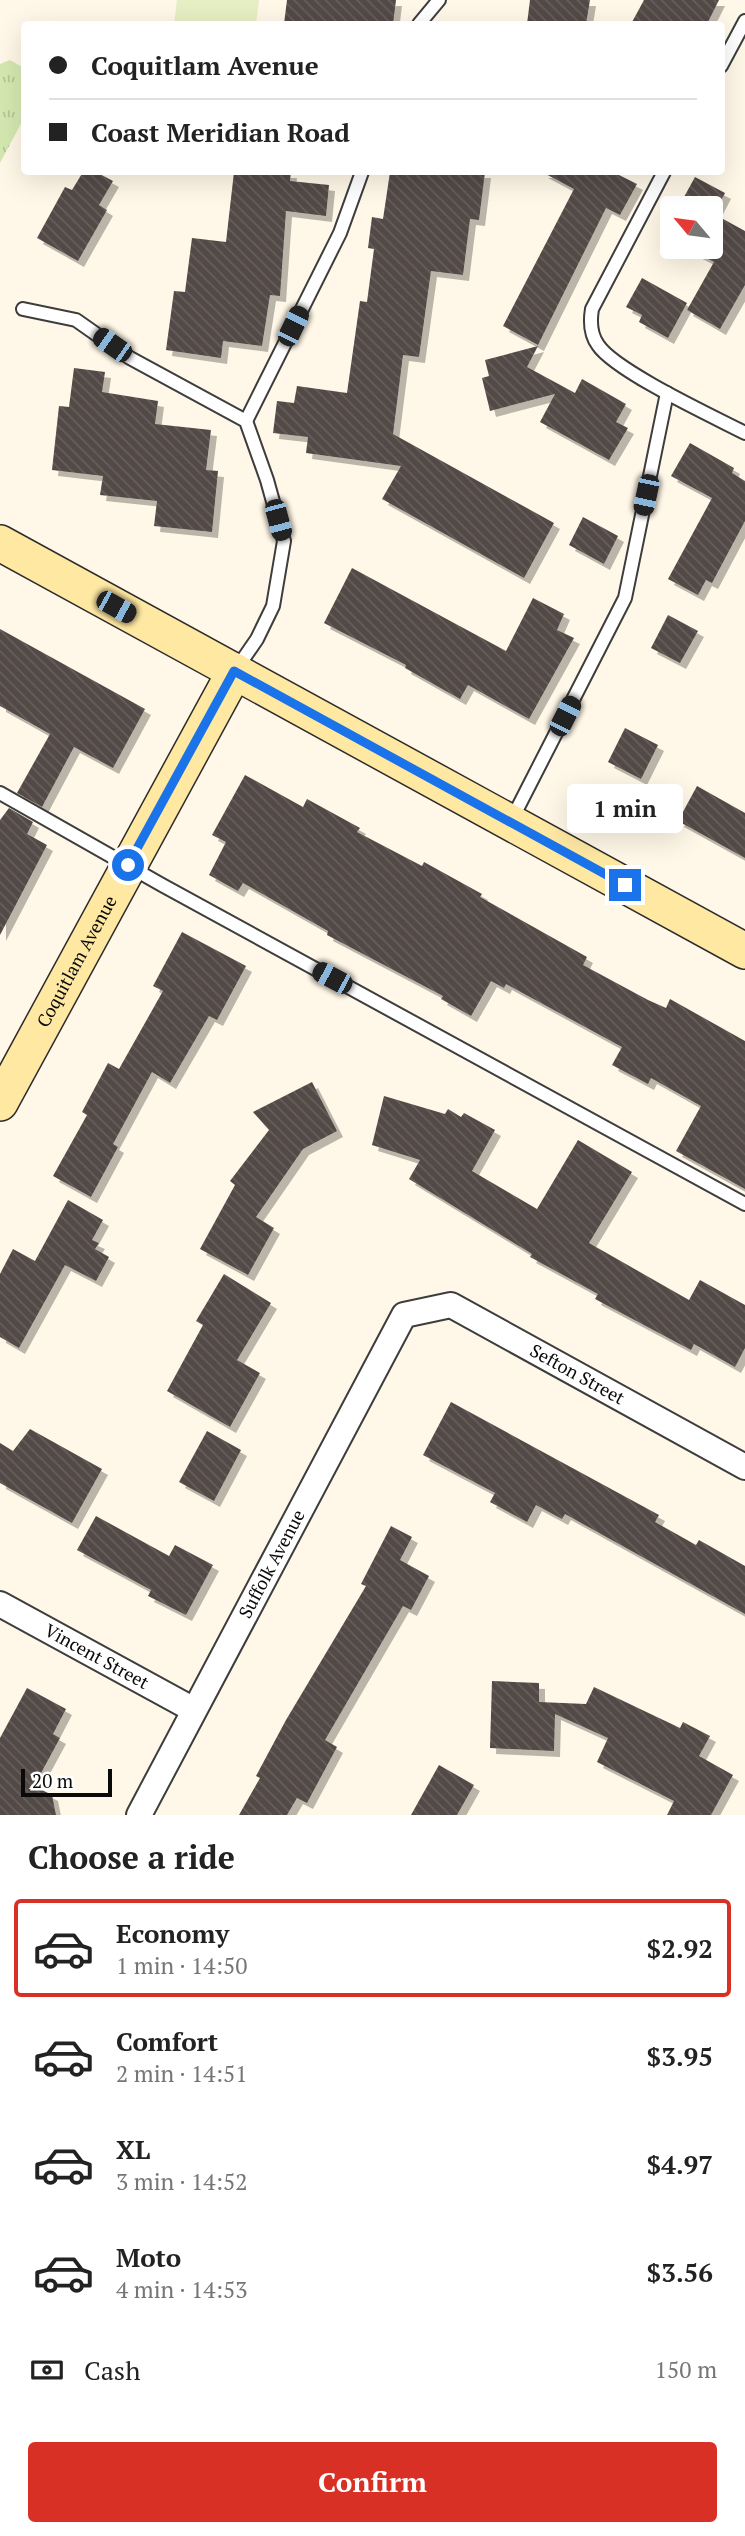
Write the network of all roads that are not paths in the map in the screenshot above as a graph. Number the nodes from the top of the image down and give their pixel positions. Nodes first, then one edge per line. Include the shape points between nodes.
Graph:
1 (439, 0) edge
2 (422, 21) edge
3 (745, 22) edge
4 (725, 59) edge
5 (361, 175) edge
6 (662, 175) edge
7 (23, 309) dead end
8 (667, 393) junction
9 (246, 421) junction
10 (745, 433) edge
11 (0, 543) edge
12 (234, 671) junction
13 (0, 793) edge
14 (510, 823) junction
15 (128, 865) junction
16 (745, 951) edge
17 (0, 1103) edge
18 (745, 1204) edge
19 (404, 1315) joint
20 (745, 1467) edge
21 (0, 1604) edge
22 (194, 1710) junction
23 (139, 1815) edge

1 - 2 lane
3 - 4 lane
5 - 9 lane via 340,233
6 - 8 lane via 590,320 598,345 611,358
7 - 9 lane via 76,320 130,358
8 - 10 lane
8 - 14 lane via 625,598
9 - 12 lane via 284,541 273,606
11 - 12 main road
12 - 14 main road
12 - 15 main road, Coquitlam Avenue
13 - 15 lane
14 - 16 main road
15 - 17 main road, Coquitlam Avenue
15 - 18 lane
19 - 20 street, Sefton Street via 451,1305
19 - 22 street, Suffolk Avenue
21 - 22 street, Vincent Street
22 - 23 street, Suffolk Avenue

